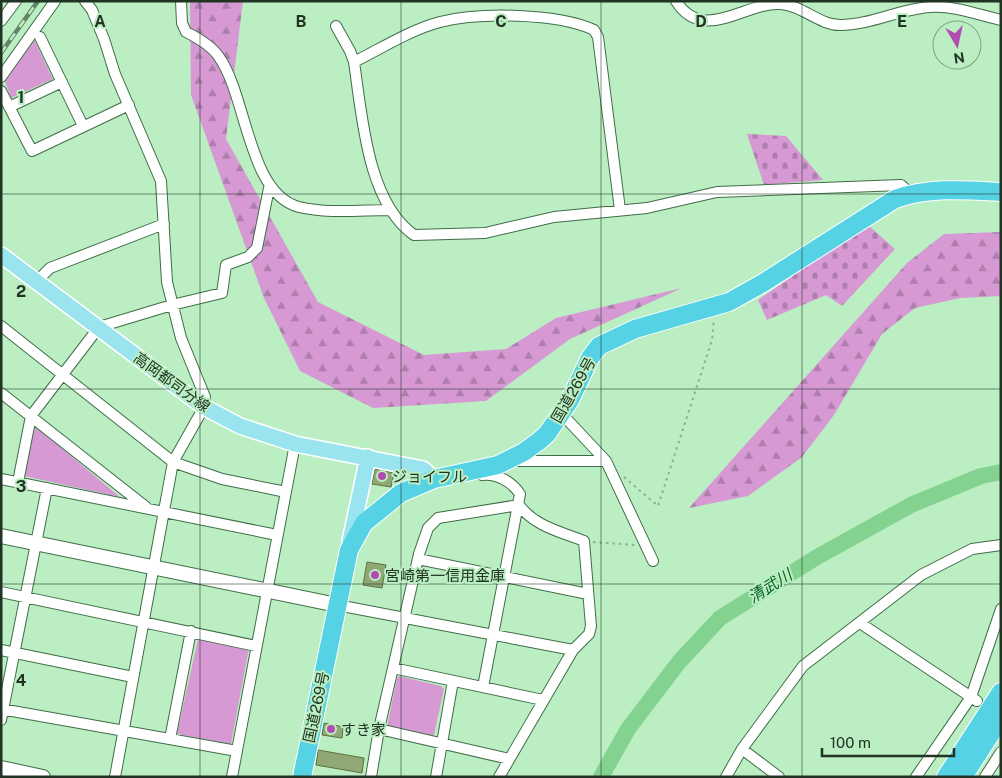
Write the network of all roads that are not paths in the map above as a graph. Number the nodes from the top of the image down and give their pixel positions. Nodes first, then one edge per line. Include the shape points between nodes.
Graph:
1 (16, 1) edge
2 (55, 1) edge
3 (85, 1) edge
4 (181, 1) edge
5 (676, 1) edge
6 (1001, 20) edge
7 (1, 21) edge
8 (336, 26) dead end
9 (40, 37) dead end
10 (354, 62) junction
11 (1, 77) edge
12 (62, 82) junction
13 (1, 91) edge
14 (129, 105) junction
15 (10, 107) junction
16 (83, 126) junction
17 (269, 188) junction
18 (1001, 192) edge
19 (911, 194) junction
20 (391, 210) junction
21 (620, 210) junction
22 (164, 224) junction
23 (1, 256) edge
24 (38, 280) junction
25 (172, 305) junction
26 (1, 326) edge
27 (99, 327) junction
28 (62, 376) junction
29 (1, 393) edge
30 (204, 407) junction
31 (561, 413) junction
32 (31, 416) junction
33 (295, 444) junction
34 (368, 457) junction
35 (507, 460) junction
36 (606, 461) junction
37 (173, 462) junction
38 (1, 479) edge
39 (434, 479) junction
40 (18, 482) junction
41 (47, 488) junction
42 (286, 492) junction
43 (520, 505) junction
44 (149, 509) junction
45 (164, 512) junction
46 (277, 535) junction
47 (1, 536) edge
48 (36, 543) junction
49 (1001, 545) edge
50 (348, 550) junction
51 (418, 559) junction
52 (653, 561) dead end
53 (154, 567) junction
54 (505, 576) junction
55 (267, 590) junction
56 (1, 592) edge
57 (588, 594) junction
58 (25, 597) junction
59 (336, 605) junction
60 (1001, 609) edge
61 (404, 618) junction
62 (144, 621) junction
63 (860, 623) junction
64 (191, 631) junction
65 (493, 635) junction
66 (256, 646) junction
67 (1, 650) edge
68 (573, 650) junction
69 (14, 653) junction
70 (393, 668) junction
71 (133, 677) junction
72 (452, 681) junction
73 (483, 687) junction
74 (1001, 692) edge
75 (974, 699) junction
76 (543, 700) junction
77 (2, 709) edge
78 (1001, 718) edge
79 (1, 720) edge
80 (379, 729) junction
81 (123, 730) junction
82 (170, 739) junction
83 (442, 744) junction
84 (237, 750) junction
85 (742, 750) junction
86 (1001, 752) edge
87 (509, 759) junction
88 (1, 768) edge
89 (43, 777) edge
90 (115, 777) edge
91 (232, 777) edge
92 (302, 777) edge
93 (371, 777) edge
94 (436, 777) edge
95 (499, 777) edge
96 (726, 777) edge
97 (779, 777) edge
98 (916, 777) edge
99 (946, 777) edge
100 (962, 777) edge
101 (985, 777) edge

1 - 7 street
2 - 11 street
3 - 14 street via 92,10 114,74
4 - 17 street via 182,23 186,32 199,38 219,56 229,77
5 - 6 street via 685,14 699,20 735,16 779,4 836,25 930,7
8 - 10 street
9 - 12 street
10 - 20 street via 376,177
10 - 21 street via 407,34 454,19 556,19 594,30 598,37
12 - 15 street
12 - 16 street
13 - 15 street
14 - 16 street
14 - 22 street via 161,181
15 - 16 street via 32,151
17 - 20 street via 284,201 299,207
17 - 25 street via 257,248 248,257 226,265 222,293
18 - 19 highway, 国道269号 via 952,190
19 - 21 street via 901,184 717,192 647,208
19 - 31 highway, 国道269号 via 874,210 730,302 635,329 600,346 590,358
20 - 21 street via 405,229 414,236 423,237 485,233 554,217
22 - 24 street via 50,268
22 - 25 street via 167,282
23 - 24 main road, 高岡都司分線
24 - 27 main road, 高岡都司分線
25 - 27 street
25 - 30 street via 181,338 205,397
26 - 28 street
27 - 28 street
27 - 30 main road, 高岡都司分線
28 - 32 street
28 - 37 street
29 - 32 street
30 - 33 main road, 高岡都司分線 via 240,426
30 - 37 street
31 - 35 highway, 国道269号 via 539,441
31 - 36 street
32 - 40 street
32 - 44 street
33 - 34 main road, 高岡都司分線
33 - 42 street
34 - 39 main road, 高岡都司分線 via 423,469
34 - 50 main road
35 - 36 street
35 - 39 highway, 国道269号 via 498,465
36 - 52 street
37 - 42 street via 222,479
37 - 45 street
38 - 40 street
39 - 43 street via 492,474 515,486 520,494
39 - 50 highway, 国道269号 via 400,493 364,523
40 - 41 street
41 - 44 street
41 - 48 street
42 - 46 street
43 - 51 street via 438,518 428,528
43 - 54 street
43 - 57 street via 538,522 584,541
44 - 45 street
45 - 46 street
45 - 53 street
46 - 55 street
47 - 48 street
48 - 53 street
48 - 58 street
49 - 63 street via 972,549 936,567 908,584
50 - 59 highway, 国道269号
51 - 54 street
51 - 61 street
53 - 55 street
53 - 62 street
54 - 57 street
54 - 65 street
55 - 59 street
55 - 66 street
56 - 58 street
57 - 68 street via 589,634
58 - 62 street
58 - 69 street
59 - 61 street
59 - 92 highway, 国道269号
60 - 75 street
61 - 65 street
61 - 70 street
62 - 64 street
62 - 71 street
63 - 75 street
63 - 85 street via 803,666
64 - 66 street
64 - 82 street
65 - 68 street
65 - 73 street
66 - 84 street
67 - 69 street
68 - 76 street
69 - 71 street
69 - 77 street
70 - 72 street
70 - 80 street
71 - 81 street
72 - 73 street
72 - 83 street
73 - 76 street
74 - 99 highway
75 - 98 street
76 - 87 street
77 - 79 street
77 - 81 street
78 - 100 highway
80 - 83 street
80 - 93 street
81 - 82 street
81 - 90 street
82 - 84 street
83 - 87 street
83 - 94 street
84 - 91 street
85 - 96 street
85 - 97 street
86 - 101 street
87 - 95 street
88 - 89 street

